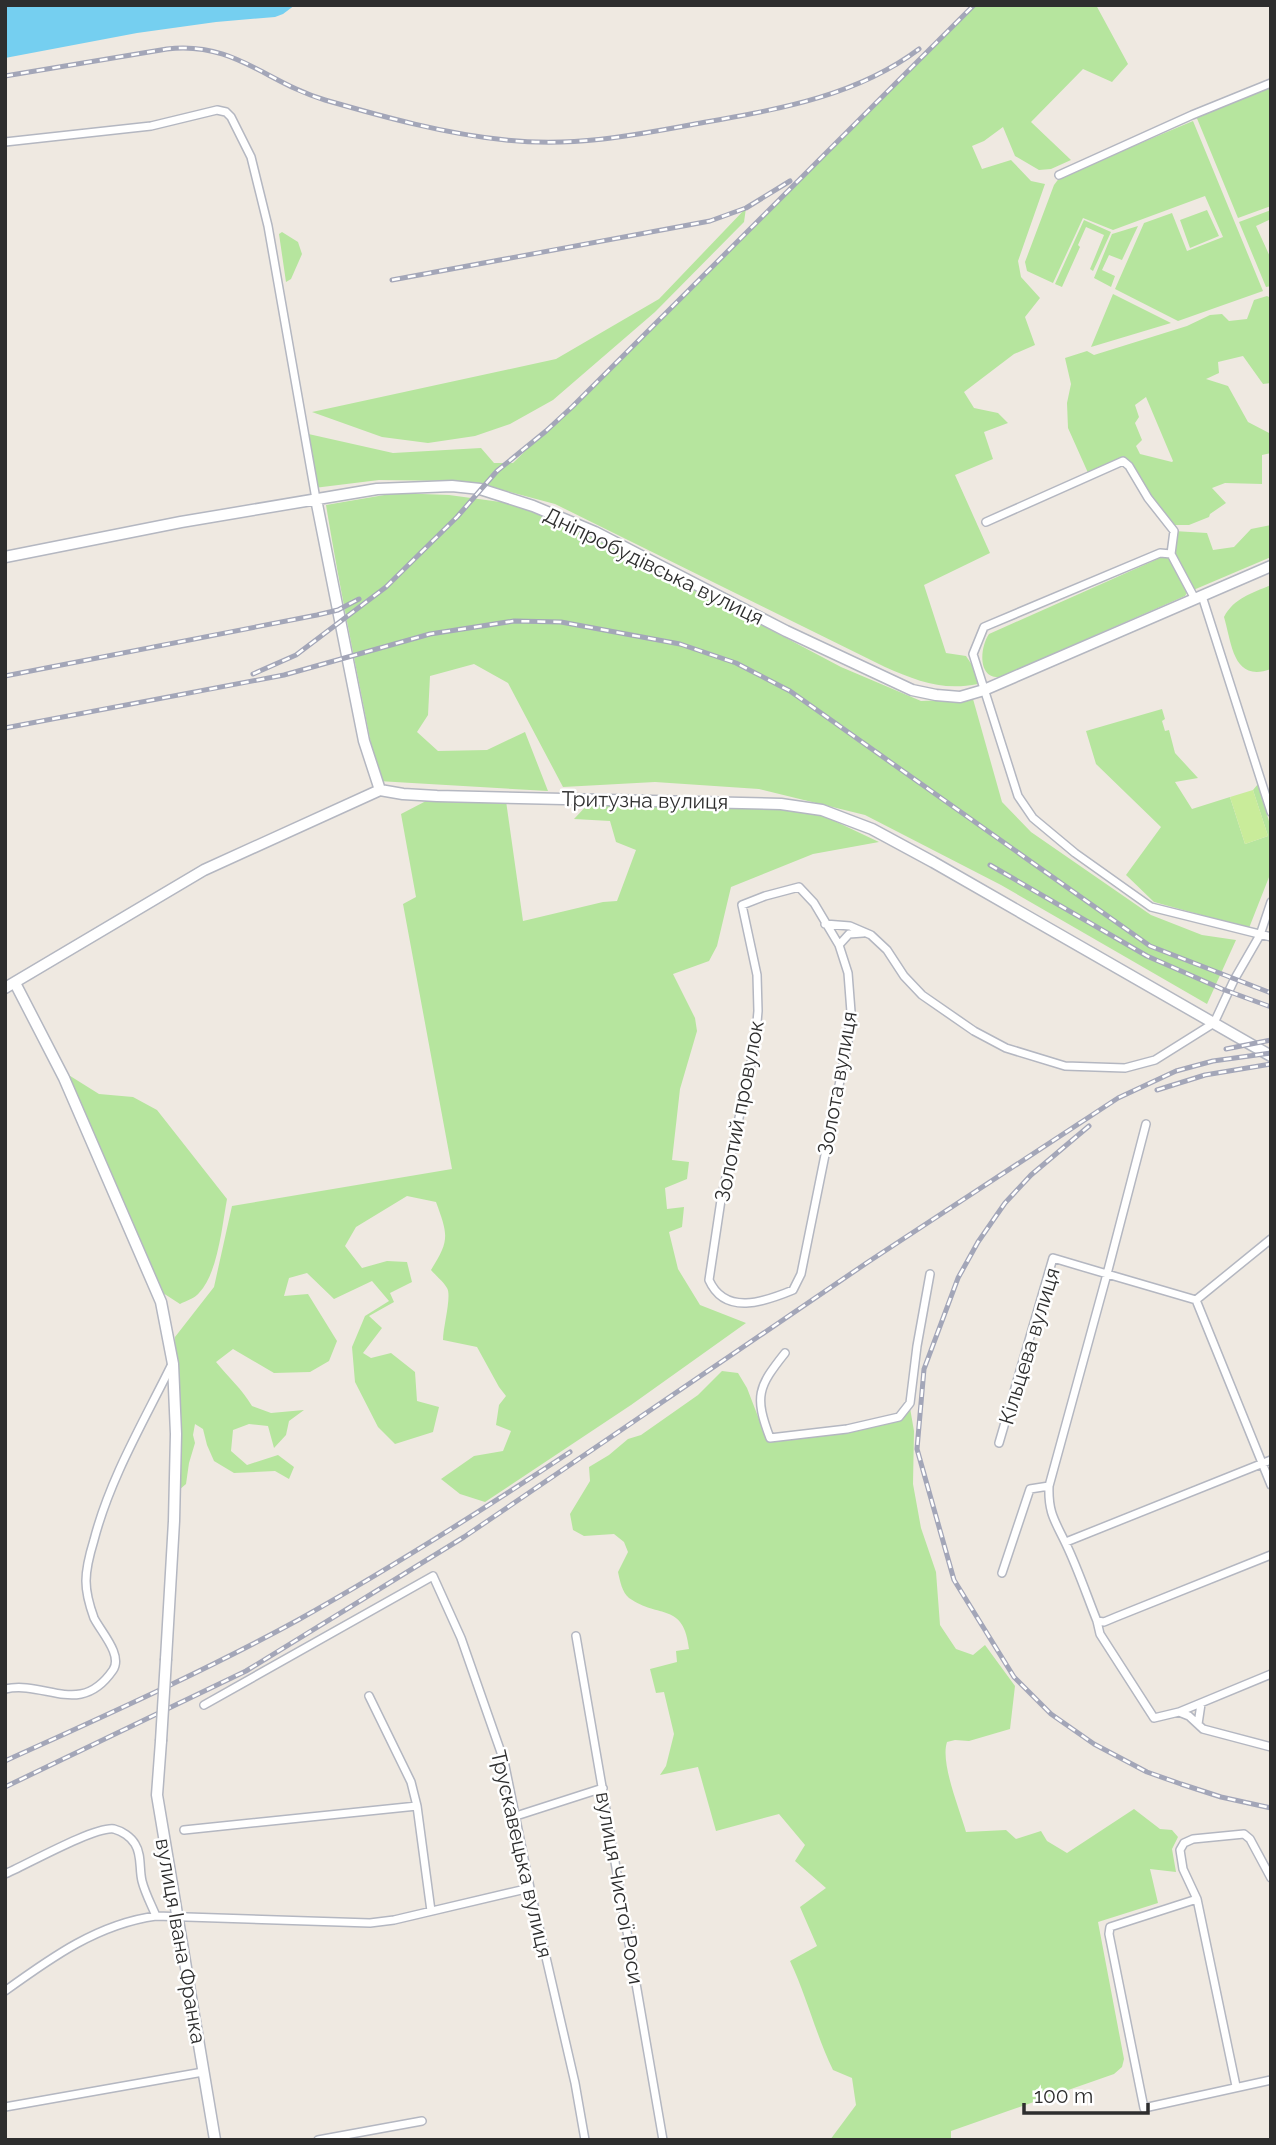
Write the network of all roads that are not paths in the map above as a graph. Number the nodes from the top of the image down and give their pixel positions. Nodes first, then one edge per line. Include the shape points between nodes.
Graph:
1 (1271, 83) edge
2 (5, 142) edge
3 (1059, 175) dead end
4 (316, 499) junction
5 (986, 522) dead end
6 (1171, 554) junction
7 (5, 556) edge
8 (1271, 566) edge
9 (1199, 598) junction
10 (984, 690) junction
11 (380, 790) junction
12 (1271, 812) edge
13 (799, 887) joint
14 (1271, 902) edge
15 (825, 923) junction
16 (871, 934) junction
17 (1260, 935) junction
18 (1271, 937) edge
19 (839, 945) junction
20 (10, 986) edge
21 (1214, 1023) junction
22 (1271, 1056) edge
23 (1146, 1124) dead end
24 (1271, 1239) edge
25 (1107, 1274) junction
26 (930, 1275) dead end
27 (793, 1290) joint
28 (1196, 1300) junction
29 (785, 1353) dead end
30 (173, 1364) junction
31 (999, 1443) dead end
32 (1271, 1460) edge
33 (1262, 1464) junction
34 (1271, 1485) edge
35 (1049, 1486) junction
36 (1066, 1542) junction
37 (1271, 1555) edge
38 (1002, 1573) dead end
39 (1097, 1621) junction
40 (576, 1636) dead end
41 (1271, 1674) edge
42 (5, 1689) edge
43 (369, 1696) dead end
44 (1201, 1704) junction
45 (204, 1705) dead end
46 (1180, 1712) junction
47 (1198, 1724) junction
48 (1271, 1747) edge
49 (603, 1788) junction
50 (417, 1806) junction
51 (516, 1816) junction
52 (184, 1830) dead end
53 (5, 1874) edge
54 (1271, 1878) edge
55 (530, 1888) junction
56 (1197, 1899) junction
57 (431, 1910) junction
58 (156, 1916) junction
59 (177, 1917) junction
60 (5, 1991) edge
61 (203, 2072) junction
62 (1271, 2080) edge
63 (1236, 2087) junction
64 (5, 2107) edge
65 (422, 2121) dead end
66 (215, 2140) edge
67 (318, 2140) edge
68 (584, 2140) edge
69 (663, 2140) edge

1 - 3 street
2 - 4 street via 159,125 217,110 226,112 251,157 268,226
4 - 7 street, Дніпробудівська вулиця
4 - 10 street, Дніпробудівська вулиця via 418,486 480,489 595,532 912,690 960,697
4 - 11 street via 364,741
5 - 6 street via 1123,461 1174,531
6 - 9 street
6 - 10 street via 1160,553 984,627 973,654
8 - 9 street, Дніпробудівська вулиця
9 - 10 street, Дніпробудівська вулиця
9 - 12 street
10 - 17 street via 1018,796 1033,818 1151,907
11 - 20 street via 204,870
11 - 21 street, Тритузна вулиця via 438,796 781,804 822,810 872,829 933,862
13 - 15 street, Золота вулиця
13 - 27 street, Золотий провулок via 742,905 757,975 758,1012 709,1280 724,1301 737,1303 775,1298
14 - 17 street
15 - 16 street
15 - 19 street, Золота вулиця
16 - 19 street via 849,934
16 - 21 street via 922,995 946,1012 1006,1048 1065,1066 1125,1068 1155,1060
17 - 18 street
17 - 21 street
19 - 27 street, Золота вулиця via 851,991 848,1041 801,1274
20 - 30 street, вулиця Івана Франка via 31,1011 64,1078 161,1302
21 - 22 street, Тритузна вулиця
23 - 25 street
24 - 28 street
25 - 28 street, Кільцева вулиця
25 - 31 street, Кільцева вулиця via 1053,1258
25 - 35 street
26 - 29 street via 910,1403 899,1417 770,1438 761,1392 765,1377
28 - 33 street
30 - 42 street via 104,1505 89,1558 89,1600 116,1657 114,1670 77,1696
30 - 59 street, вулиця Івана Франка, bridge via 174,1500 157,1795
32 - 33 street
33 - 34 street
33 - 36 street
35 - 36 street via 1053,1522
35 - 38 street via 1030,1489
36 - 39 street
37 - 39 street
39 - 46 street via 1115,1660 1154,1718
40 - 49 street, вулиця Чистої Роси
41 - 44 street
43 - 50 street via 411,1782
44 - 46 street
44 - 47 street
45 - 51 street, Трускавецька вулиця via 433,1576 461,1638 504,1760
46 - 47 street
47 - 48 street
49 - 51 street
49 - 69 street, вулиця Чистої Роси
50 - 52 street
50 - 57 street
51 - 55 street, Трускавецька вулиця
53 - 58 street via 105,1829 115,1829 127,1835 139,1852 142,1884
54 - 56 street via 1244,1834 1193,1839 1180,1850
55 - 57 street
55 - 68 street, Трускавецька вулиця
56 - 63 street
56 - 63 street via 1110,1927 1135,2069 1144,2108
57 - 59 street via 370,1923
58 - 59 street
58 - 60 street via 98,1932
59 - 61 street, вулиця Івана Франка
61 - 64 street
61 - 66 street, вулиця Івана Франка
62 - 63 street
65 - 67 street

